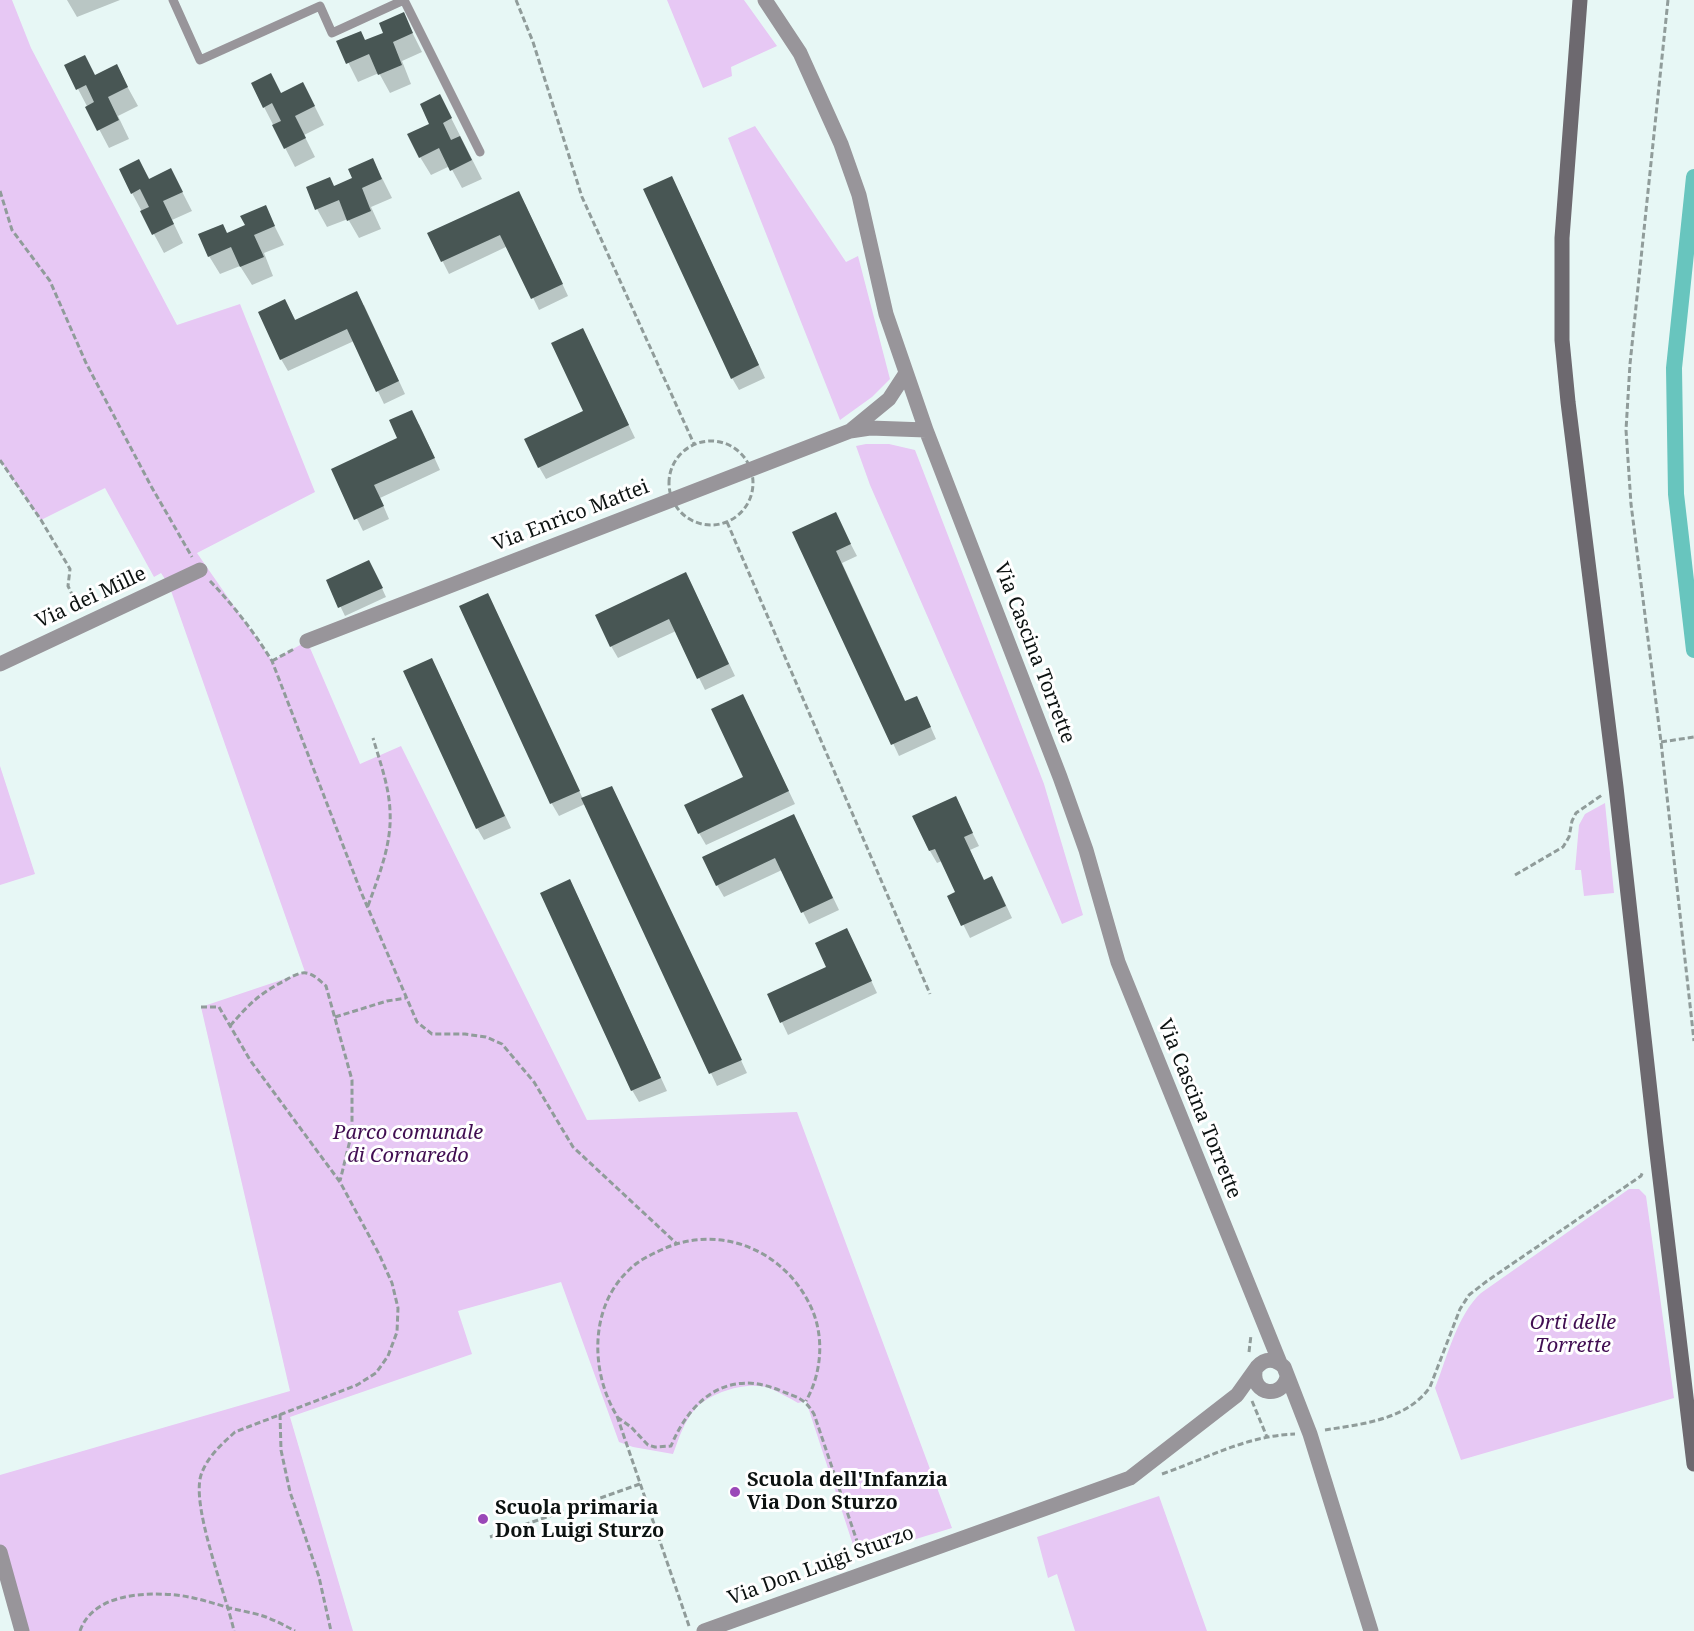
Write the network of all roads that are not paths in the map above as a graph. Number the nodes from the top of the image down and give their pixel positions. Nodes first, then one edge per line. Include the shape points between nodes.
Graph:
1 (172, 0) edge
2 (765, 0) edge
3 (1580, 0) edge
4 (480, 152) dead end
5 (906, 374) junction
6 (850, 430) junction
7 (926, 430) junction
8 (200, 570) road end
9 (307, 641) road end
10 (0, 664) edge
11 (1264, 1324) junction
12 (1258, 1367) junction
13 (1283, 1370) junction
14 (1268, 1391) junction
15 (1238, 1395) junction
16 (1301, 1410) junction
17 (1694, 1464) edge
18 (0, 1552) edge
19 (22, 1631) edge
20 (704, 1631) edge
21 (1371, 1631) edge

1 - 4 lane via 200,60 320,6 332,33 404,0
2 - 5 street, Via Cascina Torrette via 800,53 841,144 859,195 886,314
3 - 17 main road via 1562,238 1562,340
5 - 6 street, Via Enrico Mattei via 889,399
5 - 7 street, Via Cascina Torrette
6 - 7 street, Via Enrico Mattei
6 - 9 street, Via Enrico Mattei
7 - 11 street, Via Cascina Torrette via 1060,777 1118,962
8 - 10 street, Via dei Mille
11 - 12 street, Via Cascina Torrette
11 - 13 street, Via Cascina Torrette
12 - 13 street via 1271,1360
12 - 14 street via 1256,1383
12 - 15 street, Via Don Luigi Sturzo
13 - 14 street via 1283,1386
13 - 16 street, Via Cascina Torrette
14 - 15 street, Via Don Luigi Sturzo
14 - 16 street
15 - 20 street, Via Don Luigi Sturzo via 1130,1478
16 - 21 street, Via Cascina Torrette
18 - 19 street

